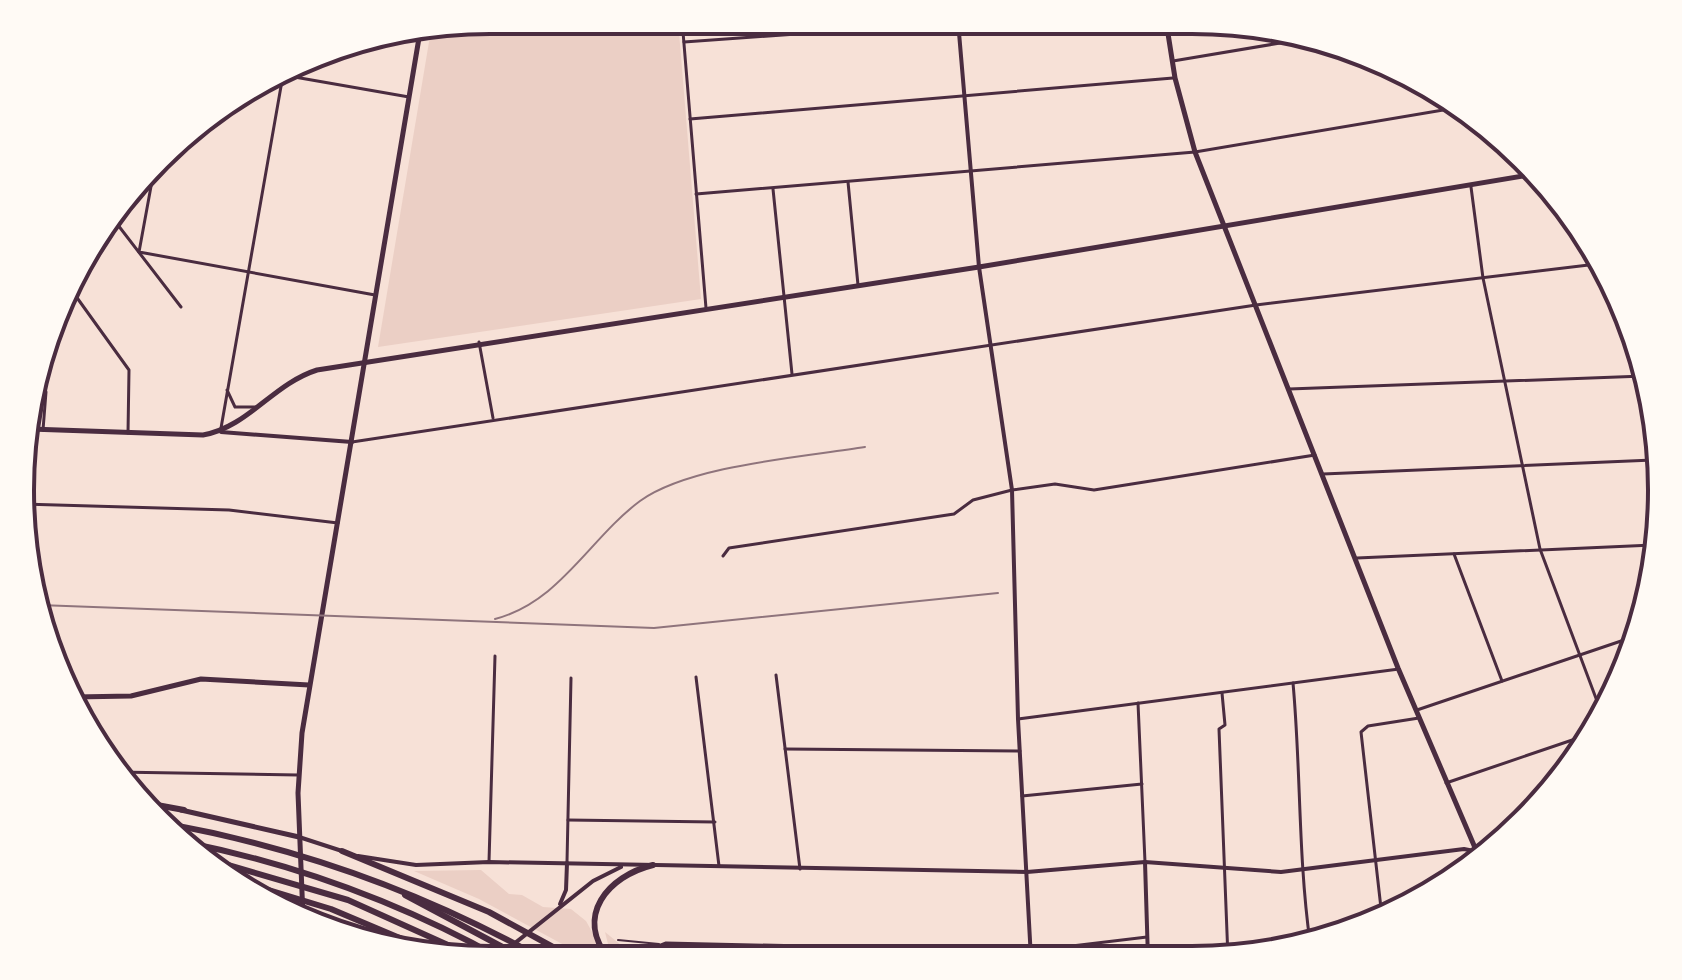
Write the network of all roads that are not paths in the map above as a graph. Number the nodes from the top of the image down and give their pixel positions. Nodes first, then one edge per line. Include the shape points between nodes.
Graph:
1 (683, 34) edge
2 (794, 34) edge
3 (959, 34) edge
4 (1168, 34) edge
5 (419, 40) edge
6 (684, 42) junction
7 (1281, 43) edge
8 (1173, 61) junction
9 (296, 77) edge
10 (1175, 78) junction
11 (281, 85) edge
12 (965, 96) junction
13 (409, 97) junction
14 (1443, 110) edge
15 (690, 119) junction
16 (1195, 152) junction
17 (971, 172) junction
18 (1522, 176) edge
19 (848, 182) junction
20 (151, 185) edge
21 (1471, 185) junction
22 (773, 189) junction
23 (696, 194) junction
24 (119, 226) edge
25 (1226, 227) junction
26 (139, 252) junction
27 (1589, 265) edge
28 (979, 267) junction
29 (249, 270) junction
30 (1483, 278) junction
31 (858, 285) junction
32 (375, 295) junction
33 (782, 296) junction
34 (77, 297) edge
35 (1256, 305) junction
36 (181, 307) dead end
37 (706, 308) junction
38 (479, 342) junction
39 (990, 344) junction
40 (364, 361) junction
41 (792, 374) junction
42 (1633, 376) edge
43 (1505, 379) junction
44 (226, 389) junction
45 (1289, 389) junction
46 (45, 395) edge
47 (259, 406) junction
48 (493, 418) junction
49 (38, 430) edge
50 (43, 430) junction
51 (221, 432) junction
52 (128, 433) junction
53 (352, 442) junction
54 (1316, 455) junction
55 (1647, 460) edge
56 (1522, 463) junction
57 (1323, 474) junction
58 (1012, 490) junction
59 (34, 504) edge
60 (338, 523) junction
61 (1644, 545) edge
62 (1540, 549) junction
63 (1454, 553) junction
64 (723, 556) dead end
65 (1355, 558) junction
66 (1623, 640) edge
67 (1579, 655) junction
68 (495, 656) dead end
69 (1399, 669) junction
70 (776, 675) dead end
71 (696, 677) dead end
72 (571, 678) dead end
73 (1502, 681) junction
74 (1293, 683) junction
75 (309, 685) junction
76 (1222, 692) junction
77 (84, 697) edge
78 (1597, 700) edge
79 (1138, 703) junction
80 (1416, 710) junction
81 (1419, 718) junction
82 (1018, 719) junction
83 (1573, 740) edge
84 (785, 749) junction
85 (1020, 751) junction
86 (132, 772) edge
87 (298, 775) junction
88 (1446, 783) junction
89 (1142, 784) junction
90 (1022, 796) junction
91 (160, 804) edge
92 (162, 806) edge
93 (184, 810) junction
94 (568, 820) junction
95 (715, 822) junction
96 (183, 827) edge
97 (299, 838) junction
98 (206, 847) edge
99 (1475, 848) edge
100 (342, 851) junction
101 (1470, 852) edge
102 (1375, 861) junction
103 (489, 862) junction
104 (1145, 862) junction
105 (567, 863) junction
106 (631, 865) junction
107 (653, 865) junction
108 (719, 866) junction
109 (233, 867) edge
110 (800, 869) junction
111 (1224, 869) junction
112 (1300, 871) junction
113 (1027, 872) junction
114 (374, 880) junction
115 (275, 892) edge
116 (302, 905) edge
117 (1380, 905) edge
118 (554, 912) junction
119 (1308, 930) edge
120 (392, 935) edge
121 (1147, 937) junction
122 (618, 940) dead end
123 (444, 943) edge
124 (663, 944) joint
125 (1227, 944) edge
126 (476, 946) edge
127 (500, 946) edge
128 (511, 946) edge
129 (518, 946) edge
130 (550, 946) edge
131 (602, 946) edge
132 (827, 946) edge
133 (1030, 946) edge
134 (1072, 946) edge
135 (1147, 946) edge

1 - 6 street
2 - 6 street
3 - 12 street
4 - 8 main road
5 - 13 main road
6 - 15 street
7 - 8 street
8 - 10 main road
9 - 13 street
10 - 12 street
10 - 16 main road
11 - 29 street
12 - 15 street
12 - 17 street
13 - 32 main road
14 - 16 street
15 - 23 street
16 - 17 street
16 - 25 main road
17 - 19 street
17 - 28 street
18 - 21 main road
19 - 22 street
19 - 31 street
20 - 26 street
21 - 25 main road
21 - 30 street
22 - 23 street
22 - 33 street
23 - 37 street
24 - 26 street
25 - 28 main road
25 - 35 main road
26 - 29 street
26 - 36 street
27 - 30 street
28 - 31 main road
28 - 39 street
29 - 32 street
29 - 44 street
30 - 35 street
30 - 43 street
31 - 33 main road
32 - 40 main road
33 - 37 main road
33 - 41 street
34 - 52 street via 129,370
35 - 39 street
35 - 45 main road
37 - 38 main road
38 - 40 main road
38 - 48 street
39 - 41 street
39 - 58 street
40 - 47 main road via 308,373
40 - 53 main road
41 - 48 street
42 - 43 street
43 - 45 street
43 - 56 street
44 - 47 street via 235,407
44 - 51 street
45 - 54 main road
46 - 50 street
47 - 51 main road
48 - 53 street
49 - 50 main road
50 - 52 main road
51 - 52 main road
51 - 53 street
53 - 60 main road
54 - 57 main road
54 - 58 street via 1094,490 1055,484
55 - 56 street
56 - 57 street
56 - 62 street
57 - 65 main road
58 - 64 street via 973,500 954,514 729,548
58 - 82 street
59 - 60 street via 229,510
60 - 75 main road
61 - 62 street
62 - 63 street
62 - 67 street
63 - 65 street
63 - 73 street
65 - 69 main road
66 - 67 street
67 - 73 street
67 - 78 street
68 - 103 street
69 - 74 street
69 - 80 main road
70 - 84 street
71 - 95 street
72 - 94 street
73 - 80 street
74 - 76 street
74 - 112 street
75 - 77 main road via 201,679 131,696
75 - 87 main road
76 - 79 street
76 - 111 street
79 - 82 street
79 - 89 street
80 - 81 main road
81 - 88 main road
81 - 102 street via 1368,726 1361,732
82 - 85 street
83 - 88 street
84 - 85 street
84 - 110 street
85 - 90 street
86 - 87 street
87 - 97 main road
88 - 99 main road
89 - 90 street
89 - 104 street
90 - 113 street
91 - 93 main road
92 - 93 highway
93 - 97 main road
94 - 95 street
94 - 105 street
95 - 108 street
96 - 114 highway via 282,849
97 - 100 street
97 - 116 main road
98 - 126 highway via 341,885
100 - 103 street via 407,865
100 - 130 highway via 468,903
101 - 102 street
102 - 112 street
102 - 117 street
103 - 105 street
104 - 111 street
104 - 113 street
104 - 121 street
105 - 106 street
105 - 118 street via 566,890
106 - 107 street
106 - 118 street via 605,873
107 - 108 street
107 - 131 highway via 622,877 599,900 594,931
108 - 110 street
109 - 123 highway via 348,900
110 - 113 street
111 - 112 street
111 - 125 street
112 - 119 street
113 - 133 street
114 - 127 highway
114 - 129 highway
115 - 120 highway
118 - 128 street
121 - 134 street
121 - 135 street
122 - 124 lane
124 - 132 street

